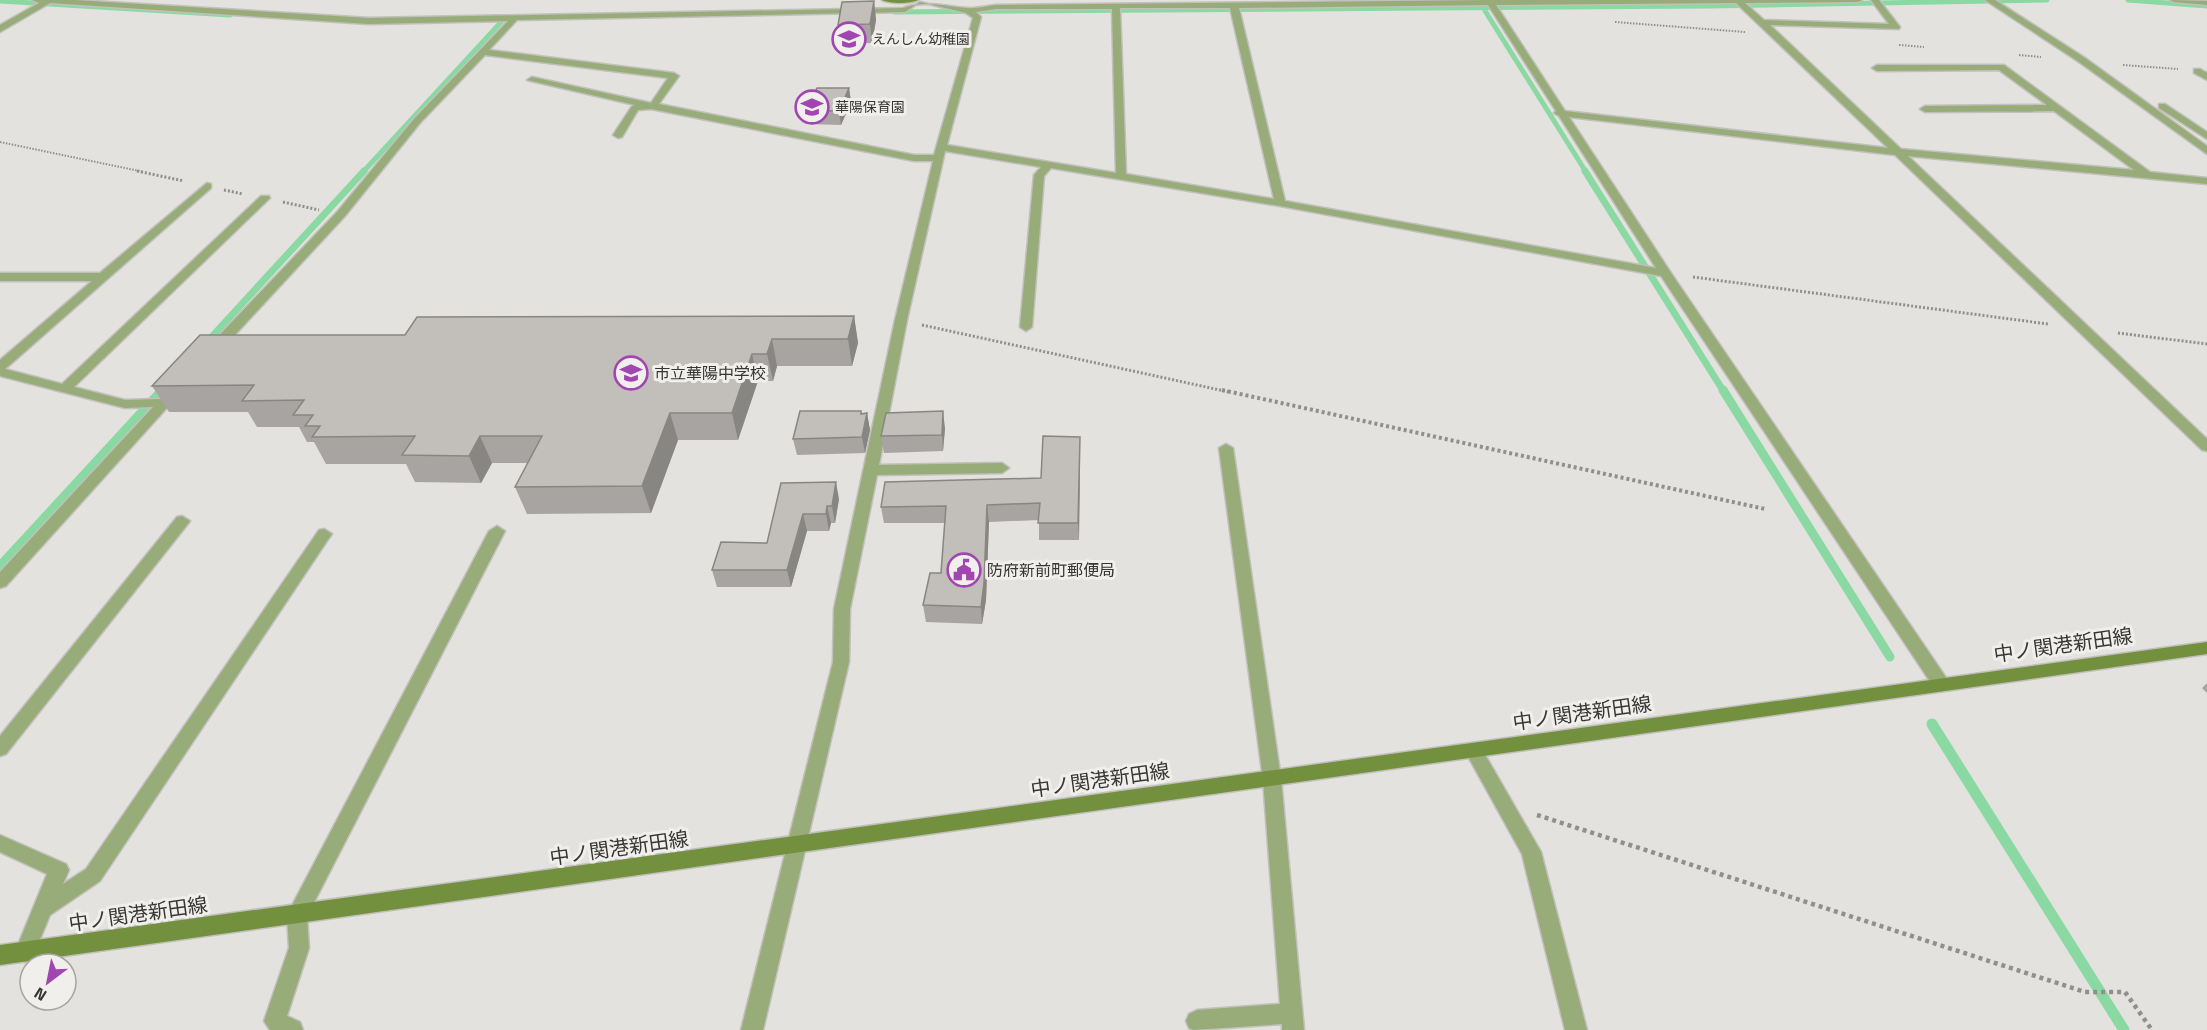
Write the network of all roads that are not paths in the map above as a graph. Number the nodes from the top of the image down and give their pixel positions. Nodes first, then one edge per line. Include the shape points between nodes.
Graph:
1 (36, 0) edge
2 (886, 0) edge
3 (914, 0) edge
4 (920, 0) edge
5 (1858, 0) edge
6 (1875, 0) edge
7 (1989, 0) edge
8 (2174, 0) edge
9 (48, 1) edge
10 (1490, 2) junction
11 (1739, 2) junction
12 (2207, 3) edge
13 (1234, 5) junction
14 (1116, 6) junction
15 (969, 11) junction
16 (516, 17) junction
17 (1762, 22) junction
18 (0, 29) edge
19 (484, 52) junction
20 (2099, 63) road end
21 (682, 65) dead end
22 (1877, 68) dead end
23 (2202, 71) edge
24 (674, 76) junction
25 (2207, 77) edge
26 (532, 80) dead end
27 (653, 106) junction
28 (2056, 108) junction
29 (1925, 109) dead end
30 (1559, 112) junction
31 (618, 135) dead end
32 (2207, 136) edge
33 (2207, 150) edge
34 (1897, 152) junction
35 (940, 153) junction
36 (1049, 164) junction
37 (2147, 175) junction
38 (1121, 176) junction
39 (2207, 181) edge
40 (207, 186) road end
41 (265, 198) road end
42 (1280, 203) junction
43 (1665, 273) junction
44 (0, 277) edge
45 (103, 277) junction
46 (1026, 327) dead end
47 (205, 360) edge
48 (0, 367) edge
49 (0, 372) edge
50 (189, 377) edge
51 (65, 388) junction
52 (165, 403) junction
53 (2207, 447) edge
54 (1226, 448) dead end
55 (1002, 468) dead end
56 (871, 470) junction
57 (182, 521) dead end
58 (497, 531) dead end
59 (324, 534) dead end
60 (0, 582) edge
61 (2207, 648) edge
62 (1941, 684) junction
63 (0, 749) edge
64 (1474, 751) junction
65 (1272, 779) junction
66 (0, 843) edge
67 (796, 846) junction
68 (42, 909) junction
69 (297, 915) junction
70 (26, 952) joint
71 (18, 953) edge
72 (0, 956) edge
73 (1197, 1021) dead end
74 (1292, 1022) edge
75 (292, 1030) edge
76 (752, 1030) edge
77 (1576, 1030) edge

1 - 9 street
2 - 3 main road
4 - 15 street
4 - 16 street via 904,9 890,10
5 - 11 street
6 - 17 street via 1896,27
7 - 33 street via 2082,60
8 - 12 street
9 - 16 street via 369,21
9 - 18 street
10 - 11 street
10 - 13 street
10 - 30 street
11 - 17 street
13 - 14 street
13 - 42 street
14 - 15 street
14 - 38 street
15 - 35 street via 977,17
16 - 19 street
17 - 34 street
19 - 24 street
19 - 47 street
20 - 32 street
21 - 24 street
22 - 28 street via 2001,67
23 - 25 street
24 - 27 street
26 - 27 street
27 - 31 street via 635,108
27 - 35 street via 914,158
28 - 29 street
28 - 37 street
30 - 34 street
30 - 43 street
34 - 37 street
34 - 53 street
35 - 36 street
35 - 56 street
36 - 38 street
36 - 46 street via 1039,175
37 - 39 street
38 - 42 street
40 - 45 street
41 - 51 street
42 - 43 street
43 - 62 street
44 - 45 street
45 - 48 street
49 - 51 street
50 - 52 street
51 - 52 street via 125,404
52 - 60 street
54 - 65 street
55 - 56 street
56 - 67 street via 842,609 841,662
57 - 63 street
58 - 69 street
59 - 68 street via 93,875
61 - 62 main road, 中ノ関港新田線
62 - 64 main road, 中ノ関港新田線
64 - 65 main road, 中ノ関港新田線
64 - 77 street via 1531,852
65 - 67 main road, 中ノ関港新田線
65 - 74 street
66 - 68 street via 59,870
67 - 69 main road, 中ノ関港新田線
67 - 76 street
68 - 70 street
69 - 70 main road, 中ノ関港新田線
69 - 75 street via 299,948 274,1021
71 - 72 main road, 中ノ関港新田線
73 - 74 street

